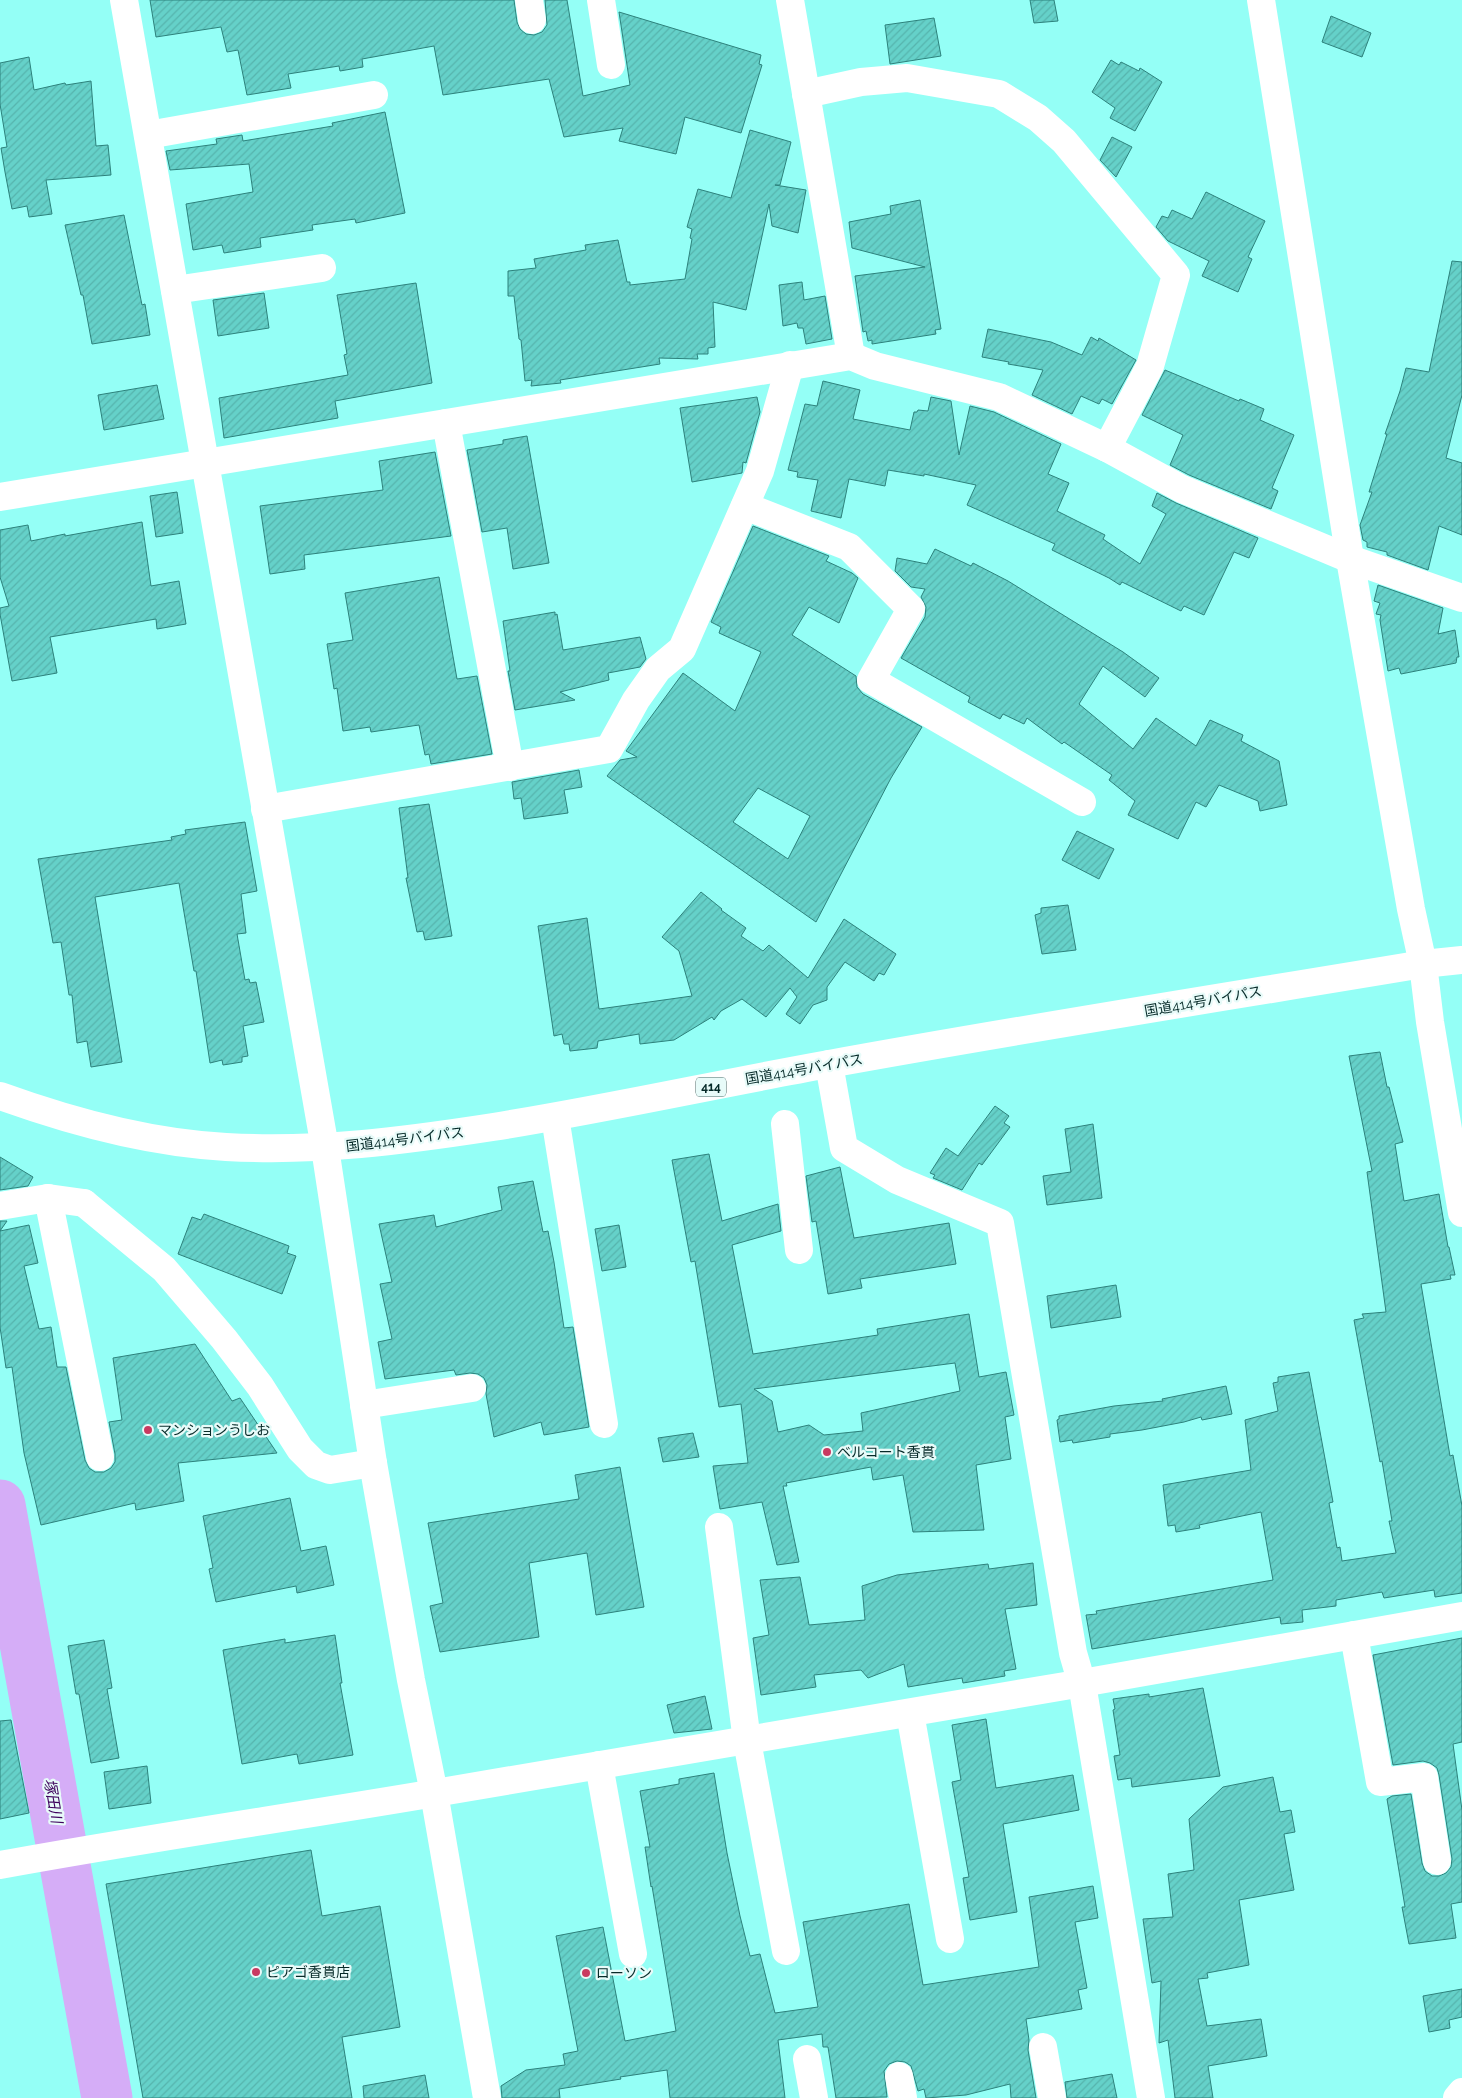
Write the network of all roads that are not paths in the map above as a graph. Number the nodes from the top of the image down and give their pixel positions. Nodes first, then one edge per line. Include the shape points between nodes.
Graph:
1 (124, 0) edge
2 (601, 0) edge
3 (790, 0) edge
4 (1260, 0) edge
5 (610, 65) dead end
6 (806, 94) junction
7 (374, 95) dead end
8 (148, 135) junction
9 (322, 268) dead end
10 (175, 290) junction
11 (851, 356) junction
12 (790, 365) junction
13 (446, 423) junction
14 (1107, 448) junction
15 (206, 463) junction
16 (0, 497) edge
17 (745, 506) junction
18 (1350, 559) junction
19 (1462, 598) edge
20 (510, 766) junction
21 (1082, 802) dead end
22 (264, 809) junction
23 (1462, 960) edge
24 (1423, 964) junction
25 (829, 1064) junction
26 (0, 1096) edge
27 (555, 1117) junction
28 (785, 1124) dead end
29 (325, 1148) junction
30 (48, 1198) junction
31 (0, 1206) edge
32 (1462, 1213) edge
33 (799, 1250) dead end
34 (472, 1388) dead end
35 (364, 1404) junction
36 (604, 1424) dead end
37 (100, 1457) dead end
38 (373, 1463) junction
39 (719, 1527) dead end
40 (1462, 1616) edge
41 (1354, 1635) junction
42 (1082, 1684) junction
43 (910, 1713) junction
44 (747, 1740) junction
45 (599, 1765) junction
46 (434, 1793) junction
47 (1437, 1861) dead end
48 (0, 1864) edge
49 (950, 1939) dead end
50 (786, 1951) dead end
51 (633, 1954) dead end
52 (1043, 2047) dead end
53 (807, 2060) dead end
54 (1462, 2092) edge
55 (486, 2098) edge
56 (814, 2098) edge
57 (1052, 2098) edge
58 (1151, 2098) edge
59 (1457, 2098) edge

1 - 8 main road
2 - 5 main road
3 - 6 main road
4 - 18 main road
6 - 11 main road
6 - 14 main road via 861,82 907,78 949,84 998,94 1038,118 1064,141 1176,275 1150,366
7 - 8 main road
8 - 10 main road
9 - 10 main road
10 - 15 main road
11 - 12 main road
11 - 14 main road via 875,366 999,397
12 - 13 main road
12 - 17 main road via 760,471
13 - 15 main road
13 - 20 main road
14 - 18 main road via 1182,489
15 - 16 main road
15 - 22 main road
17 - 20 main road via 682,649 658,669 636,700 609,749
17 - 21 main road via 848,547 911,609 871,680
18 - 19 main road
18 - 24 main road
20 - 22 main road
22 - 29 main road
23 - 24 main road, 国道414号バイパス / 414
24 - 25 main road, 国道414号バイパス / 414
24 - 32 main road
25 - 27 main road, 国道414号バイパス / 414
25 - 42 main road via 844,1148 897,1180 1000,1223 1073,1652
26 - 29 main road, 国道414号バイパス / 414 via 89,1124 177,1142 224,1147
27 - 29 main road, 国道414号バイパス / 414 via 407,1140
27 - 36 main road
28 - 33 main road
29 - 35 main road
30 - 31 main road
30 - 37 main road
30 - 38 main road via 84,1204 164,1269 224,1339 260,1386 300,1449 316,1465 330,1470
34 - 35 main road
35 - 38 main road
38 - 46 main road
39 - 44 main road
40 - 41 main road
41 - 42 main road
41 - 47 main road via 1380,1782 1424,1777
42 - 43 main road
42 - 58 main road
43 - 44 main road
43 - 49 main road
44 - 45 main road
44 - 50 main road
45 - 46 main road
45 - 51 main road
46 - 48 main road
46 - 55 main road
52 - 57 main road
53 - 56 main road
54 - 59 main road

